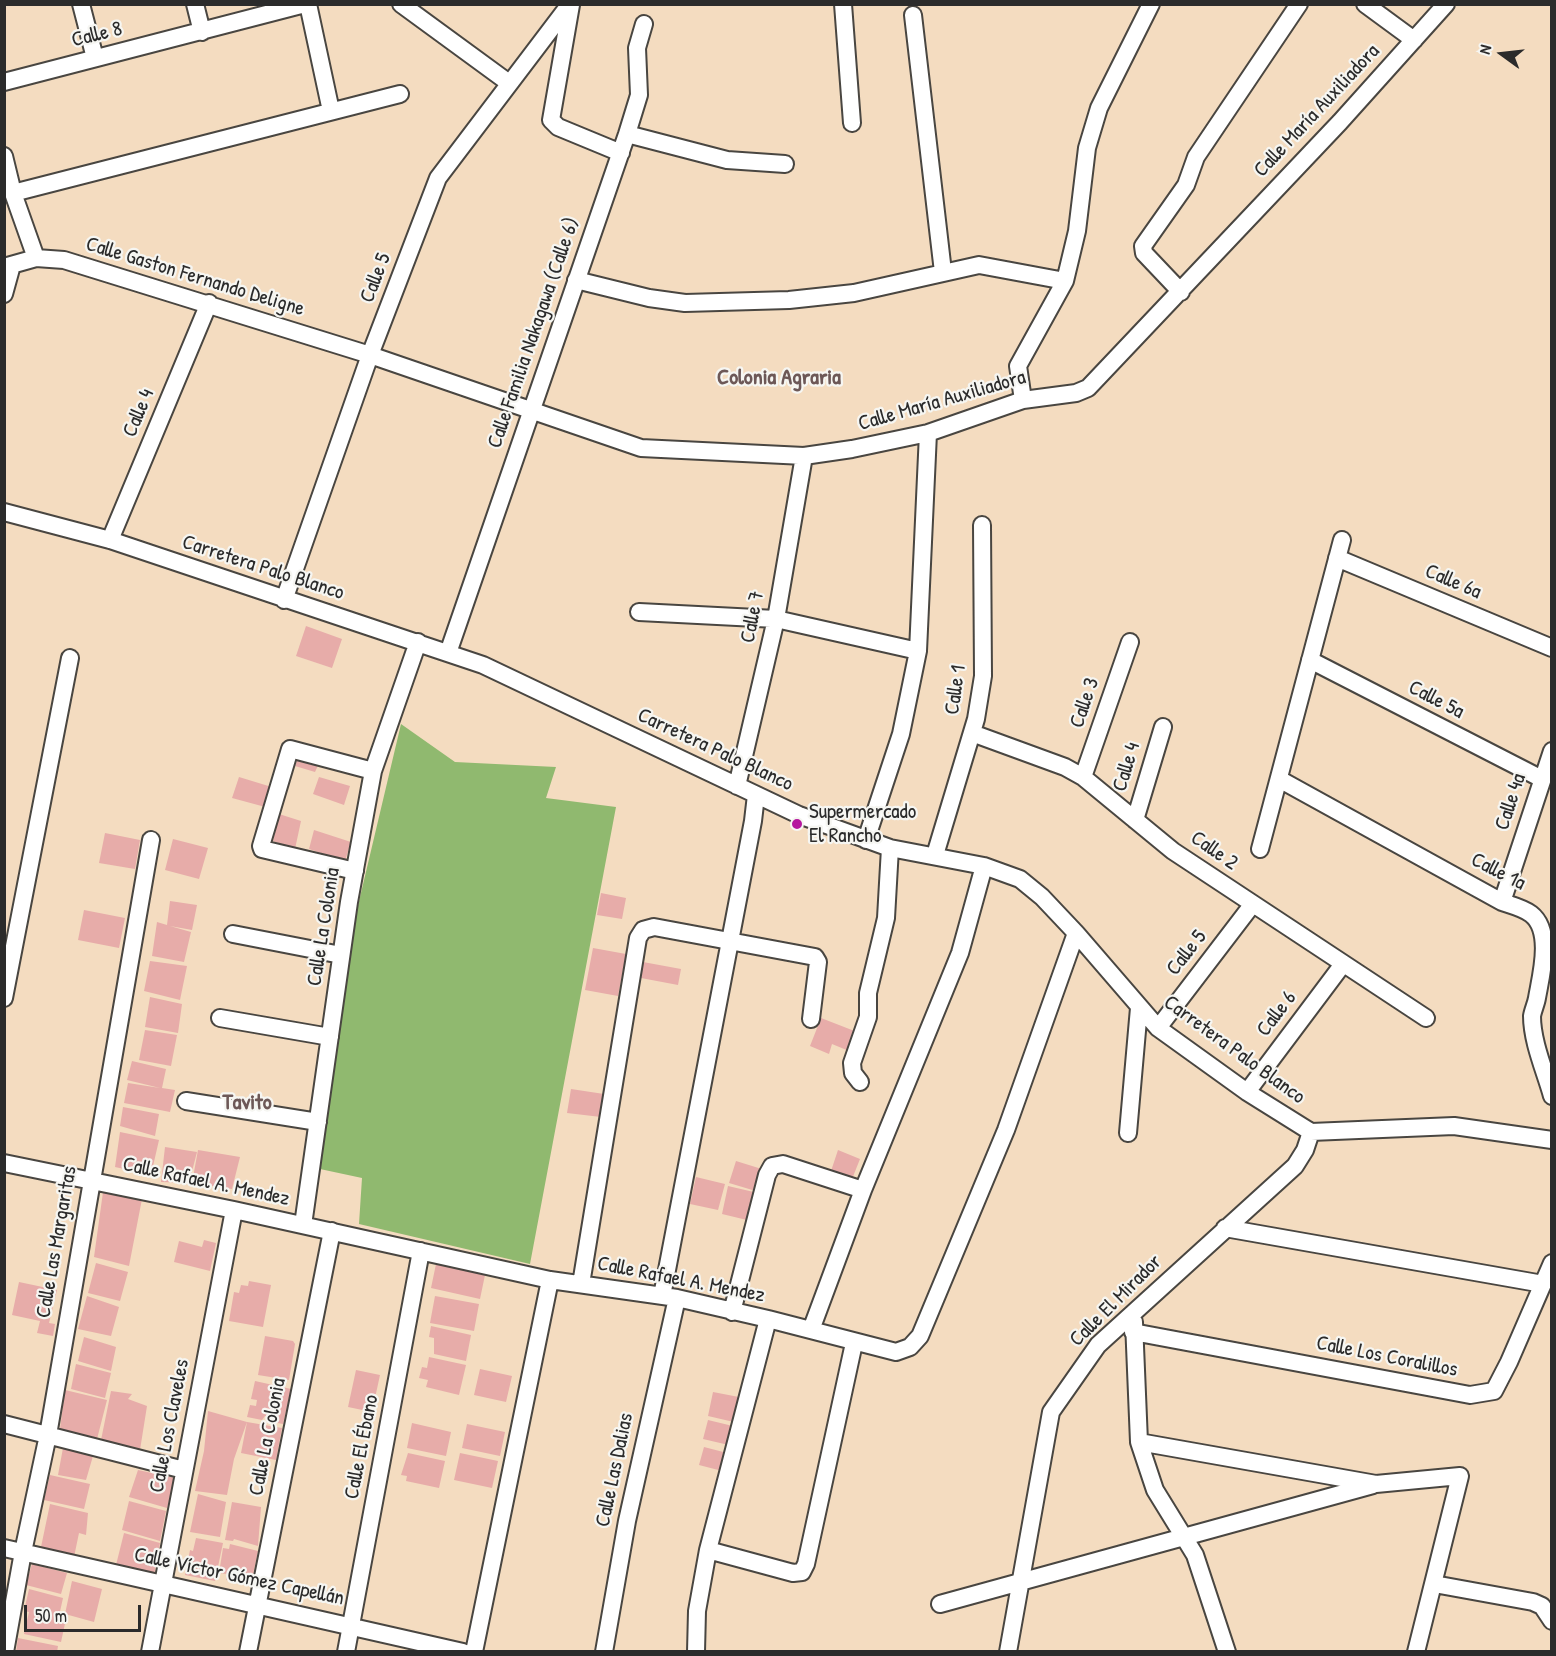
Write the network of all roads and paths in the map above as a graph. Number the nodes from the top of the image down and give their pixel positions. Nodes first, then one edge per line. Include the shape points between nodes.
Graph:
1 (81, 4) edge
2 (195, 4) edge
3 (307, 4) edge
4 (401, 4) edge
5 (570, 4) edge
6 (843, 4) edge
7 (1151, 4) edge
8 (1299, 4) edge
9 (1365, 4) edge
10 (1446, 4) edge
11 (913, 15) dead end
12 (644, 24) dead end
13 (202, 32) junction
14 (1414, 40) junction
15 (96, 58) junction
16 (4, 82) edge
17 (509, 83) junction
18 (400, 94) dead end
19 (331, 111) junction
20 (852, 123) dead end
21 (627, 134) junction
22 (621, 153) junction
23 (4, 156) edge
24 (785, 164) dead end
25 (13, 193) junction
26 (36, 258) junction
27 (8, 266) edge
28 (943, 272) junction
29 (576, 280) junction
30 (1065, 281) junction
31 (1180, 292) junction
32 (4, 294) edge
33 (208, 303) junction
34 (370, 355) junction
35 (1023, 400) junction
36 (531, 410) junction
37 (928, 433) junction
38 (804, 456) junction
39 (4, 512) edge
40 (982, 525) dead end
41 (110, 540) junction
42 (1342, 540) dead end
43 (1337, 558) junction
44 (284, 600) junction
45 (639, 612) dead end
46 (776, 619) junction
47 (418, 642) junction
48 (1130, 642) dead end
49 (1551, 648) edge
50 (918, 651) junction
51 (448, 653) junction
52 (70, 658) dead end
53 (1310, 660) junction
54 (1163, 727) dead end
55 (972, 733) junction
56 (1551, 751) edge
57 (373, 771) junction
58 (1083, 777) junction
59 (1279, 779) junction
60 (1542, 779) junction
61 (737, 786) junction
62 (756, 795) junction
63 (1135, 820) junction
64 (151, 840) dead end
65 (866, 840) junction
66 (890, 848) junction
67 (1260, 849) dead end
68 (935, 855) junction
69 (984, 866) junction
70 (355, 871) junction
71 (1502, 902) junction
72 (1252, 905) junction
73 (1545, 918) edge
74 (1076, 933) junction
75 (233, 934) dead end
76 (730, 940) junction
77 (341, 955) junction
78 (1343, 964) junction
79 (4, 998) edge
80 (1544, 1000) edge
81 (1139, 1008) junction
82 (220, 1018) dead end
83 (1426, 1018) dead end
84 (811, 1019) dead end
85 (1158, 1028) junction
86 (330, 1037) junction
87 (860, 1082) dead end
88 (1247, 1092) junction
89 (1551, 1096) edge
90 (186, 1101) dead end
91 (318, 1122) junction
92 (1311, 1132) junction
93 (1128, 1133) dead end
94 (1551, 1140) edge
95 (4, 1163) edge
96 (91, 1180) junction
97 (863, 1190) junction
98 (234, 1209) junction
99 (303, 1225) junction
100 (1225, 1228) junction
101 (332, 1231) junction
102 (421, 1251) junction
103 (1551, 1263) edge
104 (550, 1280) junction
105 (581, 1284) junction
106 (1543, 1284) junction
107 (669, 1297) junction
108 (732, 1312) junction
109 (1134, 1312) junction
110 (768, 1318) junction
111 (811, 1330) junction
112 (1133, 1332) junction
113 (854, 1343) junction
114 (4, 1424) edge
115 (48, 1435) junction
116 (1139, 1442) junction
117 (184, 1470) junction
118 (1376, 1484) junction
119 (1184, 1537) junction
120 (4, 1548) edge
121 (708, 1550) junction
122 (22, 1552) junction
123 (1020, 1583) junction
124 (162, 1584) junction
125 (1434, 1584) junction
126 (940, 1604) dead end
127 (257, 1605) junction
128 (1551, 1621) edge
129 (351, 1625) junction
130 (5, 1652) edge
131 (150, 1652) edge
132 (248, 1652) edge
133 (346, 1652) edge
134 (464, 1652) edge
135 (474, 1652) edge
136 (603, 1652) edge
137 (696, 1652) edge
138 (1008, 1652) edge
139 (1227, 1652) edge
140 (1416, 1652) edge

1 - 15 street
2 - 13 street
3 - 13 street, Calle 8
3 - 19 street
4 - 17 street
5 - 17 street, Calle 5
5 - 22 street via 551,120 558,127
6 - 20 street
7 - 30 street via 1099,108 1087,148 1077,231
8 - 31 street via 1196,157 1186,185 1143,246 1144,253
9 - 14 street
10 - 14 street, Calle María Auxiliadora
11 - 28 street
12 - 21 street, Calle Familia Nakagawa (Calle 6) via 637,48 639,95
13 - 15 street, Calle 8
14 - 31 street, Calle María Auxiliadora
15 - 16 street, Calle 8
17 - 34 street, Calle 5 via 438,178
18 - 19 street
19 - 25 street
21 - 22 street, Calle Familia Nakagawa (Calle 6)
21 - 24 street via 727,160
22 - 29 street, Calle Familia Nakagawa (Calle 6)
23 - 25 street
25 - 26 street
26 - 27 street, Calle Gaston Fernando Deligne
26 - 33 street, Calle Gaston Fernando Deligne via 64,260
27 - 32 street
28 - 29 street via 854,293 789,300 685,303
28 - 30 street via 979,266
29 - 36 street, Calle Familia Nakagawa (Calle 6)
30 - 35 street via 1018,366
31 - 35 street, Calle María Auxiliadora via 1088,388
33 - 34 street, Calle Gaston Fernando Deligne
33 - 41 street, Calle 4
34 - 36 street, Calle María Auxiliadora
34 - 44 street, Calle 5
35 - 37 street, Calle María Auxiliadora
36 - 38 street, Calle María Auxiliadora via 641,448
36 - 51 street, Calle Familia Nakagawa (Calle 6)
37 - 38 street, Calle María Auxiliadora via 887,444
37 - 50 street
38 - 46 street, Calle 7
39 - 41 street, Carretera Palo Blanco
40 - 55 street, Calle 1 via 983,676
41 - 44 street, Carretera Palo Blanco
42 - 43 street
43 - 49 street, Calle 6a
43 - 53 street
44 - 47 street, Carretera Palo Blanco
45 - 46 street
46 - 50 street
46 - 61 street, Calle 7
47 - 51 street, Carretera Palo Blanco
47 - 57 street, Calle La Colonia
48 - 58 street, Calle 3
50 - 65 street via 900,734
51 - 61 street, Carretera Palo Blanco via 483,665
52 - 79 street
53 - 59 street
53 - 60 street, Calle 5a
54 - 63 street, Calle 4
55 - 58 street, Calle 2
55 - 68 street, Calle 1
56 - 60 street, Calle 4a
57 - 70 street, Calle La Colonia
57 - 70 street via 290,749 261,846
58 - 63 street, Calle 2
59 - 67 street
59 - 71 street, Calle 1a
60 - 71 street, Calle 4a
61 - 62 street, Carretera Palo Blanco
62 - 65 street, Carretera Palo Blanco
62 - 76 street, Calle Las Dalias
63 - 72 street, Calle 2
64 - 96 street, Calle Las Margaritas
65 - 66 street, Carretera Palo Blanco
66 - 68 street, Carretera Palo Blanco
66 - 87 street via 886,918 868,993 868,1017 852,1063
68 - 69 street, Carretera Palo Blanco
69 - 74 street, Carretera Palo Blanco via 1020,879
69 - 97 street via 960,953
70 - 77 street, Calle La Colonia
71 - 73 street, Calle 1a
72 - 78 street, Calle 2
72 - 85 street, Calle 5
73 - 80 street, Calle 1a
74 - 81 street, Carretera Palo Blanco
74 - 113 street, Calle Rafael A. Mendez via 1006,1130 920,1336 910,1347 896,1352
75 - 77 street
76 - 84 street via 815,957 818,962
76 - 105 street via 654,927 643,930 638,939
76 - 107 street, Calle Las Dalias
77 - 86 street, Calle La Colonia
78 - 83 street, Calle 2
78 - 88 street, Calle 6
80 - 89 street, Calle 1a via 1532,1013
81 - 85 street, Carretera Palo Blanco
81 - 93 street
82 - 86 street
85 - 88 street, Carretera Palo Blanco
86 - 91 street, Calle La Colonia
88 - 92 street, Carretera Palo Blanco
90 - 91 street
91 - 99 street, Calle La Colonia
92 - 94 street, Carretera Palo Blanco via 1454,1126
92 - 100 street, Calle El Mirador via 1295,1166
95 - 96 street, Calle Rafael A. Mendez
96 - 98 street, Calle Rafael A. Mendez
96 - 115 street, Calle Las Margaritas
97 - 108 street via 783,1164 772,1166
97 - 111 street
98 - 99 street, Calle Rafael A. Mendez
98 - 117 street, Calle Los Claveles
99 - 101 street, Calle Rafael A. Mendez
100 - 106 street
100 - 109 street, Calle El Mirador
101 - 102 street, Calle Rafael A. Mendez
101 - 127 street, Calle La Colonia
102 - 104 street, Calle Rafael A. Mendez
102 - 129 street, Calle El Ébano
103 - 106 street, Calle Los Coralillos
104 - 105 street, Calle Rafael A. Mendez
104 - 135 street
105 - 107 street, Calle Rafael A. Mendez
106 - 112 street, Calle Los Coralillos via 1494,1391 1470,1395
107 - 108 street, Calle Rafael A. Mendez
107 - 136 street, Calle Las Dalias
108 - 110 street, Calle Rafael A. Mendez
109 - 112 street
109 - 123 street, Calle El Mirador via 1098,1345 1051,1412
110 - 111 street, Calle Rafael A. Mendez
110 - 121 street
111 - 113 street, Calle Rafael A. Mendez
112 - 116 street
113 - 121 street via 802,1572 793,1574
114 - 115 street
115 - 117 street
115 - 122 street, Calle Las Margaritas
116 - 118 street
116 - 119 street via 1155,1490
117 - 124 street, Calle Los Claveles
118 - 119 street
118 - 125 street via 1460,1476
119 - 123 street
119 - 139 street via 1195,1556
120 - 122 street, Calle Víctor Gómez Capellán
121 - 137 street via 697,1611
122 - 124 street, Calle Víctor Gómez Capellán
122 - 130 street, Calle Las Margaritas
123 - 126 street
123 - 138 street, Calle El Mirador
124 - 127 street, Calle Víctor Gómez Capellán
124 - 131 street, Calle Los Claveles
125 - 128 street via 1533,1602 1542,1606
125 - 140 street
127 - 129 street, Calle Víctor Gómez Capellán
127 - 132 street, Calle La Colonia
129 - 133 street, Calle El Ébano
129 - 134 street, Calle Víctor Gómez Capellán

